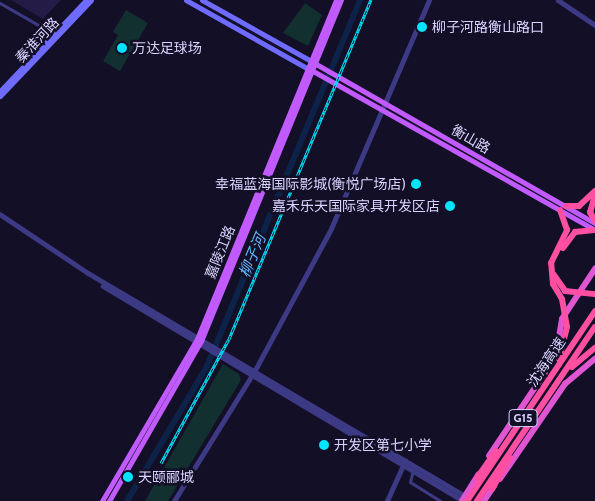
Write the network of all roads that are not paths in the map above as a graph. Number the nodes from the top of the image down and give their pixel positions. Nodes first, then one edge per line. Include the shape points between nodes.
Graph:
1 (86, 0) edge
2 (91, 0) edge
3 (186, 0) edge
4 (202, 0) edge
5 (336, 0) edge
6 (341, 0) edge
7 (429, 0) edge
8 (558, 0) edge
9 (0, 3) edge
10 (595, 25) edge
11 (54, 34) junction
12 (310, 60) junction
13 (318, 65) junction
14 (307, 68) junction
15 (316, 73) junction
16 (0, 91) edge
17 (0, 96) edge
18 (385, 103) junction
19 (383, 110) junction
20 (595, 191) edge
21 (595, 195) edge
22 (563, 208) junction
23 (0, 215) edge
24 (595, 222) edge
25 (595, 230) edge
26 (595, 269) edge
27 (595, 294) edge
28 (595, 311) edge
29 (595, 327) edge
30 (201, 343) junction
31 (595, 348) edge
32 (595, 359) edge
33 (253, 374) junction
34 (544, 387) junction
35 (551, 392) junction
36 (530, 409) junction
37 (536, 414) junction
38 (405, 461) junction
39 (413, 469) junction
40 (477, 478) junction
41 (492, 489) junction
42 (464, 499) edge
43 (102, 501) edge
44 (108, 501) edge
45 (174, 501) edge
46 (387, 501) edge
47 (440, 501) edge
48 (477, 501) edge
49 (484, 501) edge

1 - 11 main road, 秦淮河路
2 - 17 main road, 秦淮河路
3 - 14 main road
4 - 12 main road
5 - 12 main road, 嘉陵江路
6 - 13 main road, 嘉陵江路
7 - 18 street
8 - 10 street
9 - 11 street
11 - 16 main road, 秦淮河路
12 - 13 main road
12 - 14 main road, 嘉陵江路
13 - 15 main road, 嘉陵江路
13 - 18 main road, 衡山路
14 - 15 main road
14 - 30 main road, 嘉陵江路
15 - 19 main road
15 - 30 main road, 嘉陵江路
18 - 19 street
18 - 22 main road, 衡山路
19 - 22 main road
19 - 33 street via 331,229
20 - 22 highway via 579,206
21 - 24 highway via 590,212
22 - 24 main road, 衡山路
22 - 25 main road
22 - 34 highway, bridge via 567,230 551,263 553,284 564,305 567,327 561,355
23 - 30 street
25 - 27 highway, bridge via 581,229 571,237 557,257 554,275 565,291
26 - 40 highway via 562,319 558,348 544,374
28 - 34 highway, 沈海高速 / G15
29 - 35 highway, 沈海高速 / G15
30 - 33 street
30 - 43 main road, 嘉陵江路
30 - 44 main road, 嘉陵江路
31 - 35 highway via 577,361
32 - 41 highway via 565,384
33 - 38 street
33 - 45 street
34 - 36 highway, 沈海高速 / G15
35 - 37 highway, 沈海高速 / G15
36 - 40 highway
36 - 42 highway, 沈海高速 / G15
37 - 41 highway
37 - 48 highway, 沈海高速 / G15
38 - 39 street
38 - 42 street
38 - 46 street
39 - 42 street
39 - 47 street via 410,482
40 - 42 highway
41 - 49 highway

